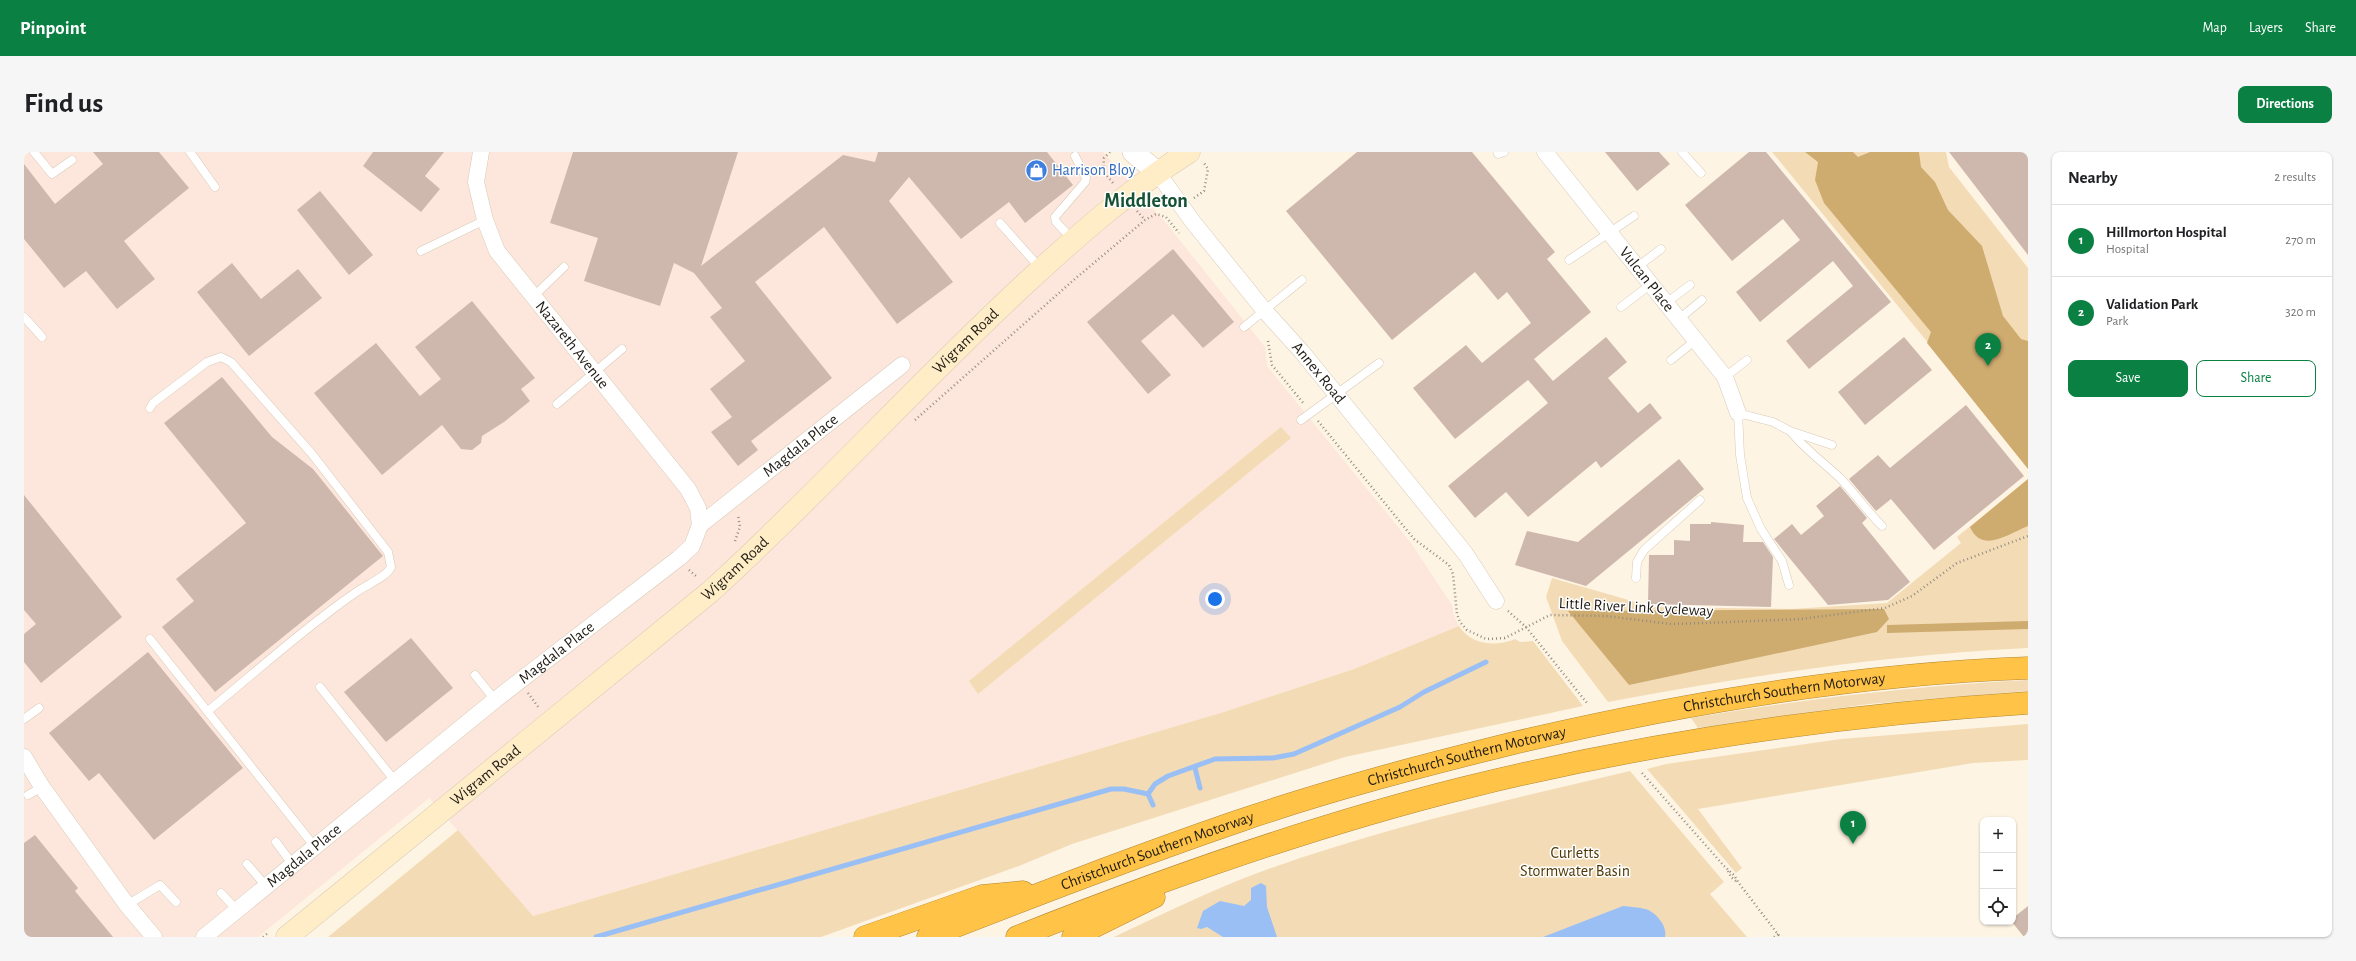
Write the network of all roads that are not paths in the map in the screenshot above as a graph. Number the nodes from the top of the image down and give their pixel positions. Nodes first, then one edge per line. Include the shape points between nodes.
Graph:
1 (34, 152) edge
2 (190, 152) edge
3 (481, 152) edge
4 (1133, 152) edge
5 (1189, 152) edge
6 (1545, 152) edge
7 (1682, 152) edge
8 (1075, 156) dead end
9 (72, 160) dead end
10 (1157, 172) junction
11 (1701, 174) dead end
12 (215, 187) dead end
13 (1634, 216) dead end
14 (485, 220) junction
15 (1000, 223) dead end
16 (1610, 234) junction
17 (1074, 241) junction
18 (1661, 249) dead end
19 (421, 251) dead end
20 (1569, 260) dead end
21 (564, 267) dead end
22 (1636, 268) junction
23 (1041, 270) junction
24 (1302, 280) dead end
25 (1650, 285) junction
26 (1690, 285) dead end
27 (533, 297) junction
28 (1702, 300) dead end
29 (1666, 303) junction
30 (1621, 307) dead end
31 (1264, 310) junction
32 (24, 317) edge
33 (1679, 319) junction
34 (1244, 327) dead end
35 (42, 337) dead end
36 (1696, 340) junction
37 (622, 349) dead end
38 (1671, 360) dead end
39 (1747, 360) dead end
40 (1379, 363) dead end
41 (902, 365) dead end
42 (594, 373) junction
43 (1725, 377) junction
44 (1336, 394) junction
45 (557, 404) dead end
46 (150, 408) dead end
47 (1738, 413) junction
48 (1301, 420) dead end
49 (1790, 431) junction
50 (1832, 445) dead end
51 (1700, 500) dead end
52 (700, 525) junction
53 (1882, 526) dead end
54 (1636, 578) dead end
55 (1789, 585) dead end
56 (1496, 602) road end
57 (150, 639) dead end
58 (2028, 668) edge
59 (475, 675) dead end
60 (320, 687) dead end
61 (495, 700) junction
62 (2028, 703) edge
63 (39, 708) dead end
64 (208, 711) junction
65 (24, 719) edge
66 (24, 757) edge
67 (396, 781) junction
68 (42, 787) junction
69 (28, 795) dead end
70 (276, 842) dead end
71 (315, 847) junction
72 (247, 864) dead end
73 (293, 865) junction
74 (1187, 873) junction
75 (266, 886) junction
76 (1052, 888) junction
77 (221, 894) dead end
78 (176, 902) dead end
79 (127, 905) junction
80 (237, 910) junction
81 (154, 937) edge
82 (204, 937) edge
83 (287, 937) edge
84 (865, 937) edge
85 (928, 937) edge
86 (1017, 937) edge
87 (1073, 937) edge

1 - 9 lane via 52,174
2 - 12 lane
3 - 14 street, Nazareth Avenue via 476,182
4 - 10 street, Annex Road
5 - 10 main road, Wigram Road
6 - 16 street, Vulcan Place
7 - 11 lane
8 - 17 lane via 1086,178 1085,182 1055,217 1056,222
10 - 17 main road, Wigram Road
10 - 31 street, Annex Road via 1192,222
13 - 16 lane
14 - 19 lane
14 - 27 street, Nazareth Avenue via 497,251
15 - 23 lane
16 - 20 lane
16 - 22 street, Vulcan Place
17 - 23 main road, Wigram Road
18 - 22 lane
21 - 27 lane
22 - 25 street, Vulcan Place
23 - 83 main road, Wigram Road via 928,378 770,537 710,592
24 - 31 lane
25 - 29 street, Vulcan Place
25 - 30 lane
26 - 29 lane
27 - 42 street, Nazareth Avenue
28 - 33 lane
29 - 33 street, Vulcan Place
31 - 34 lane
31 - 44 street, Annex Road
32 - 35 lane
33 - 36 street, Vulcan Place
36 - 38 lane
36 - 43 street, Vulcan Place
37 - 42 lane
39 - 43 lane
40 - 44 lane
41 - 52 street, Magdala Place
42 - 45 lane
42 - 52 street, Nazareth Avenue via 688,490 698,508
43 - 47 street, Vulcan Place
44 - 48 lane
44 - 56 street, Annex Road via 1465,553
46 - 64 lane via 153,403 207,362 221,357 231,362 312,454 388,552 391,567 379,579 371,581 339,604
47 - 49 lane via 1773,422
47 - 55 lane via 1746,498 1761,529 1782,561
49 - 50 lane
49 - 53 lane via 1808,452 1841,479 1863,508
51 - 54 lane via 1644,550 1637,562
52 - 61 street, Magdala Place via 692,546 679,558
57 - 64 lane
58 - 76 highway, Christchurch Southern Motorway via 1903,676 1755,694 1625,718 1411,769 1334,791 1240,820
59 - 61 lane
60 - 67 lane
61 - 67 street, Magdala Place
62 - 74 highway, Christchurch Southern Motorway via 1931,709 1829,721 1715,737 1610,757 1464,788 1357,818
63 - 65 lane
64 - 71 lane
66 - 68 street
67 - 71 street, Magdala Place
68 - 69 lane
68 - 79 street
70 - 73 lane
71 - 73 street, Magdala Place
72 - 75 lane
73 - 75 street, Magdala Place
74 - 86 highway, Christchurch Southern Motorway
74 - 87 highway via 1160,894
75 - 80 street, Magdala Place
76 - 84 highway via 982,896
76 - 85 highway, Christchurch Southern Motorway
77 - 80 lane
78 - 79 lane via 160,885
79 - 81 street
80 - 82 street, Magdala Place

